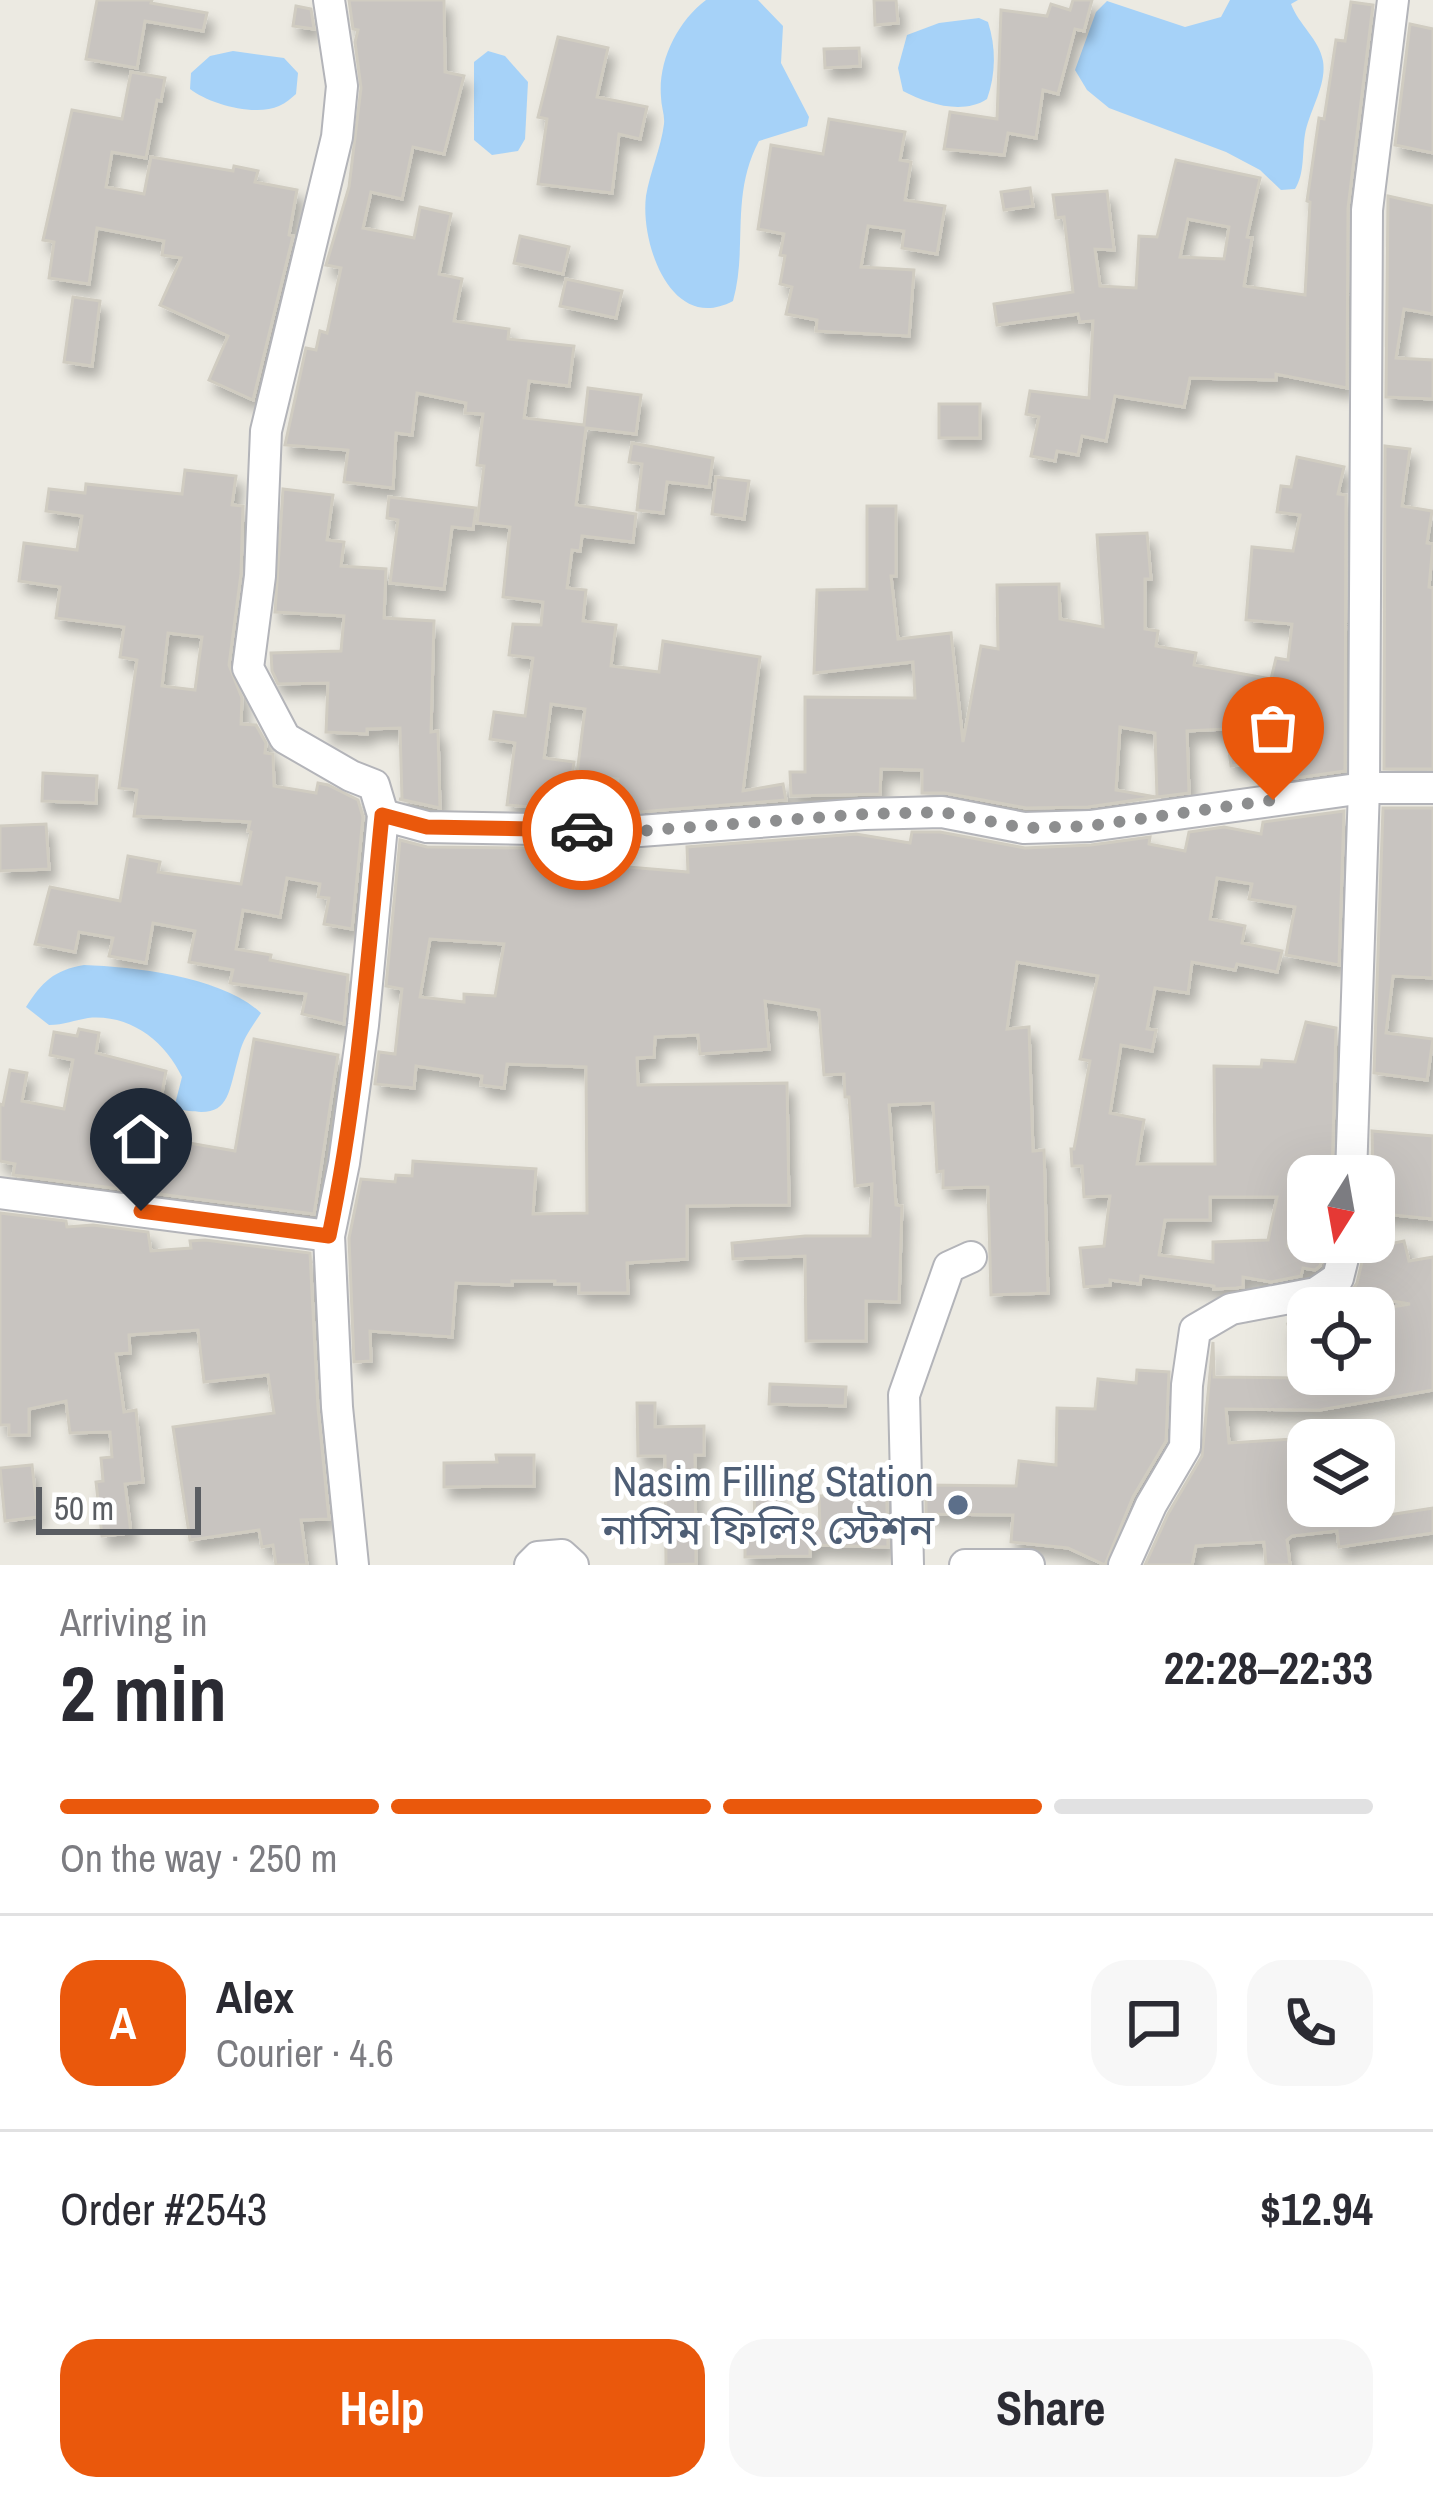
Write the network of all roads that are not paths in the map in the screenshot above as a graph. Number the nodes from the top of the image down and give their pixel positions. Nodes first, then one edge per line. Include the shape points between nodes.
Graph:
1 (329, 0) edge
2 (1393, 0) edge
3 (1364, 788) junction
4 (1433, 788) edge
5 (382, 815) junction
6 (1352, 1155) edge
7 (0, 1192) edge
8 (329, 1236) junction
9 (970, 1257) dead end
10 (1342, 1263) edge
11 (352, 1565) edge
12 (530, 1565) edge
13 (573, 1565) edge
14 (908, 1565) edge
15 (965, 1565) edge
16 (1029, 1565) edge
17 (1124, 1565) edge

1 - 5 street via 339,120 266,431 248,668 284,738 374,785
2 - 3 street via 1367,210
3 - 4 street
3 - 5 street via 1024,828 942,812 640,831 427,827
3 - 6 street
5 - 8 street via 363,1025
7 - 8 street
8 - 11 street
9 - 14 street via 950,1267 904,1395
10 - 17 street via 1338,1278 1316,1293 1231,1309 1195,1330 1185,1447
12 - 13 street via 562,1555
15 - 16 street

